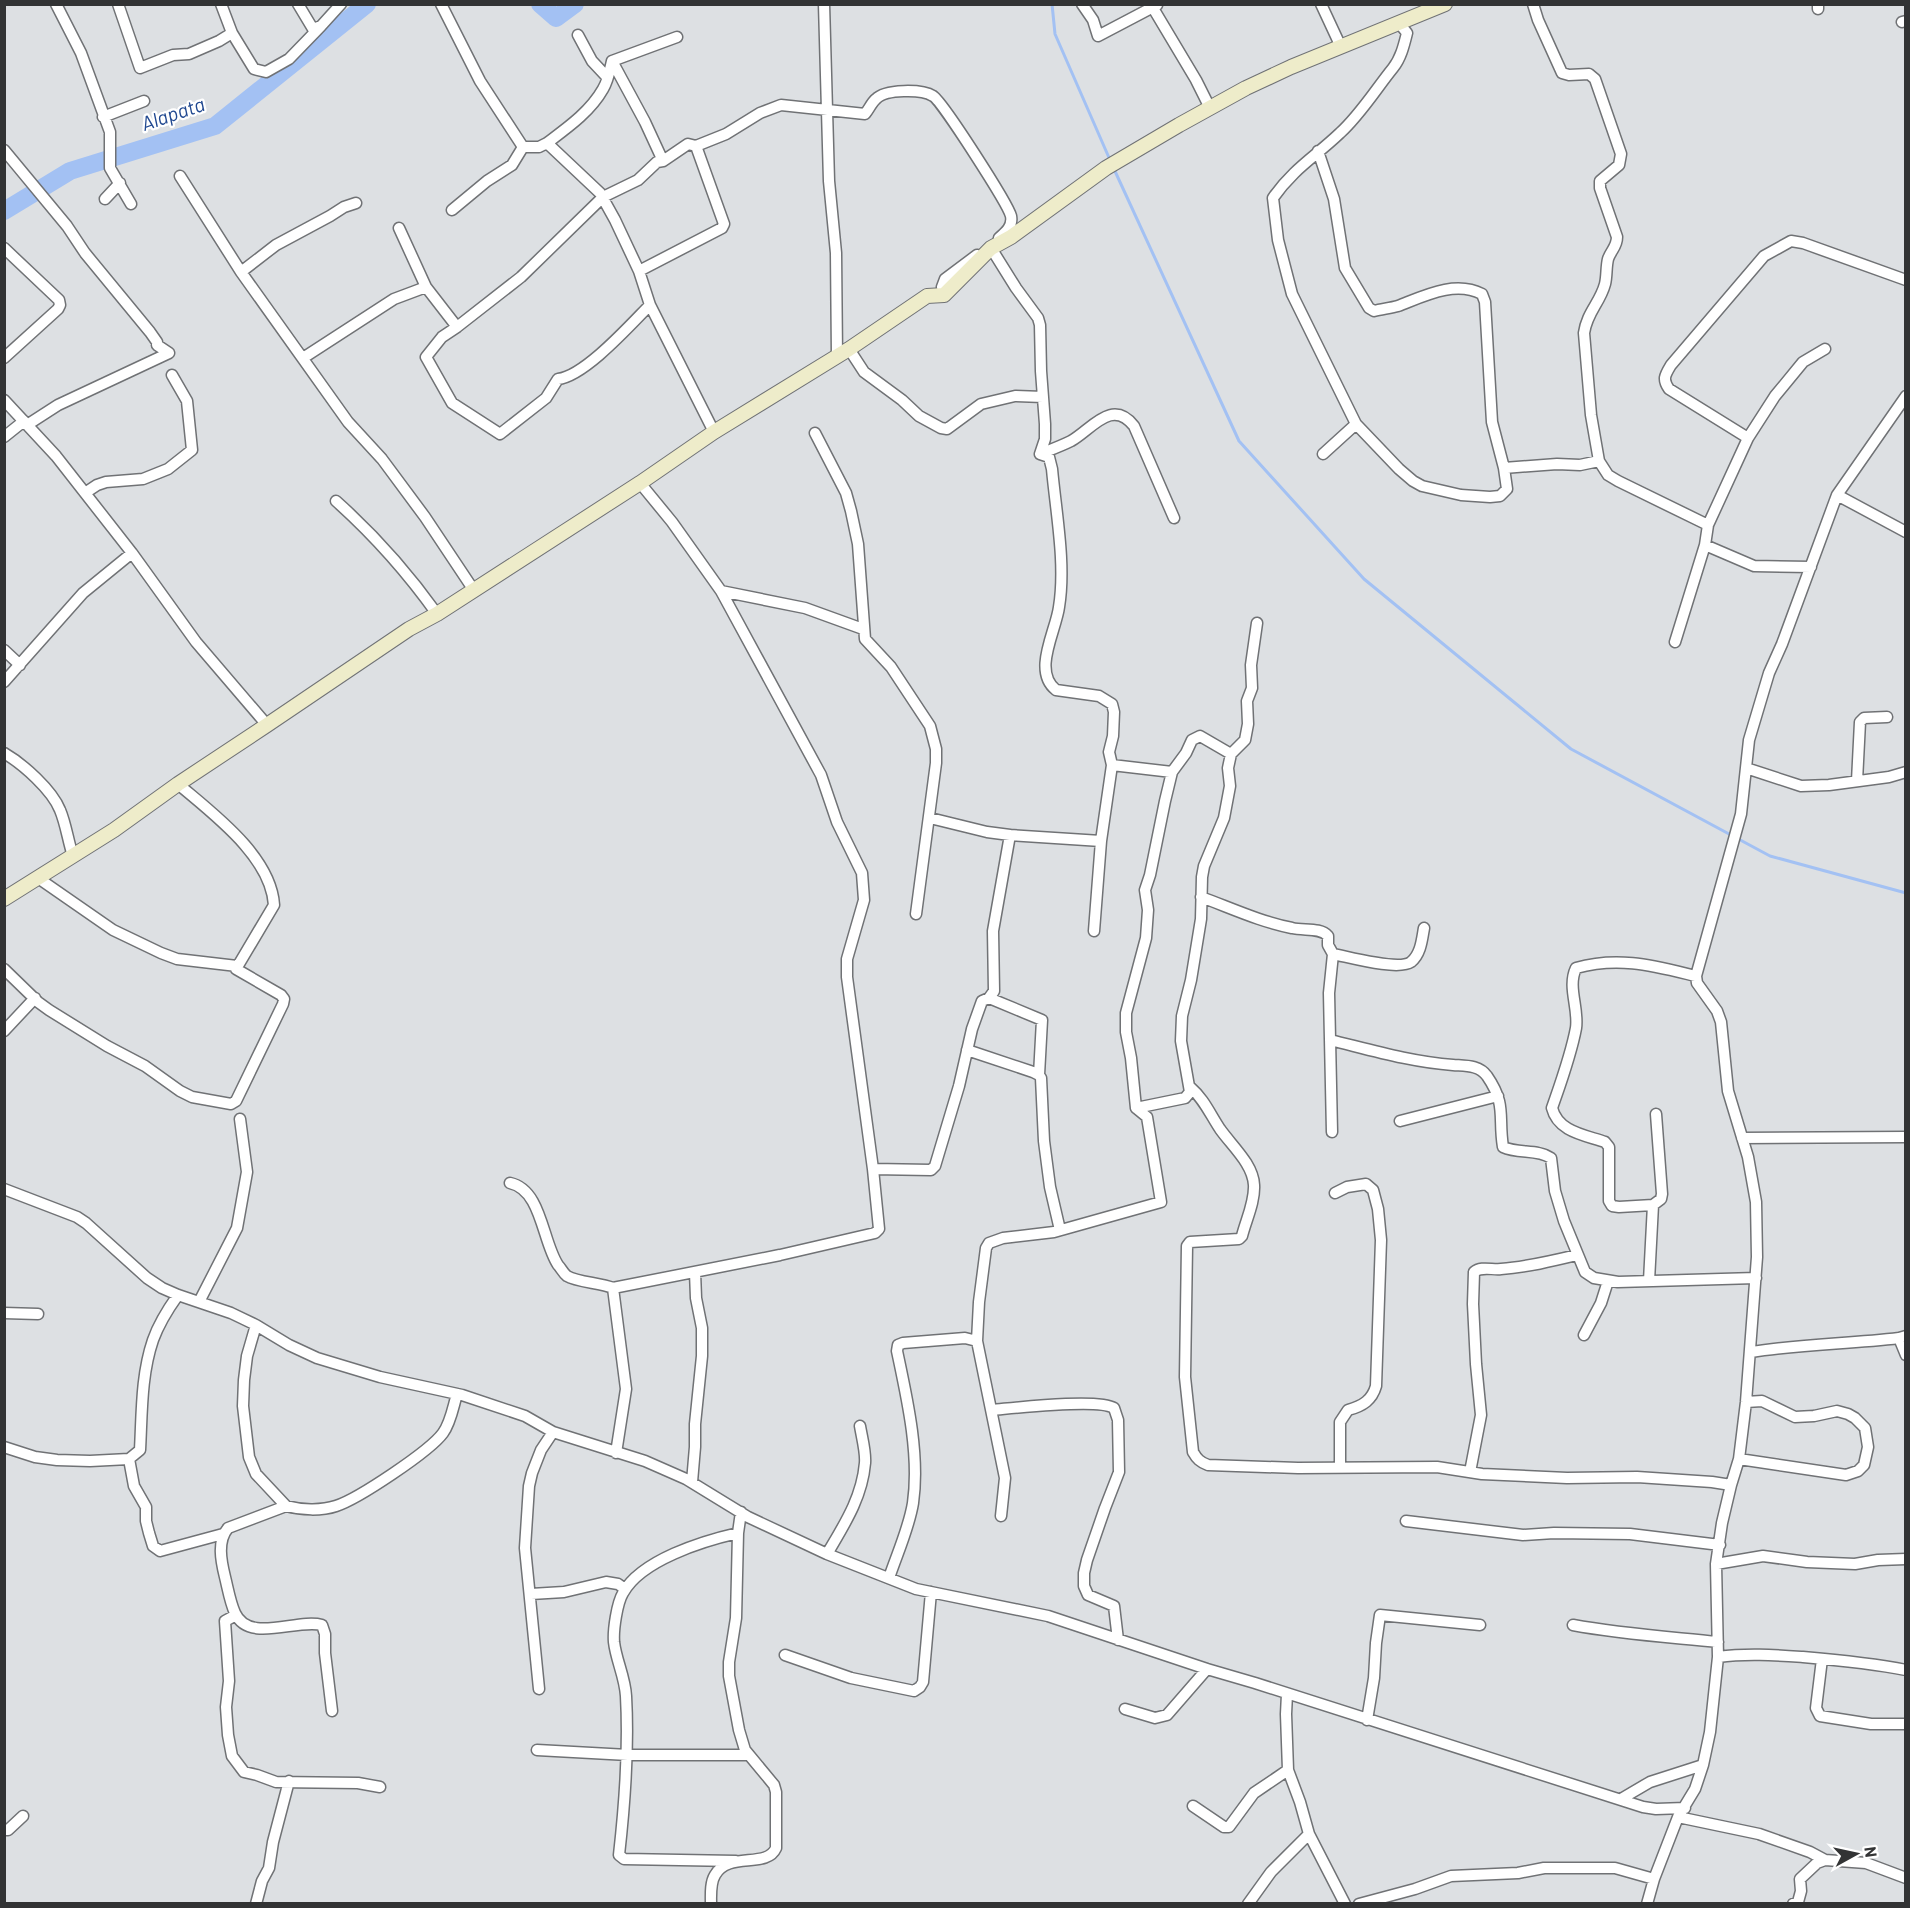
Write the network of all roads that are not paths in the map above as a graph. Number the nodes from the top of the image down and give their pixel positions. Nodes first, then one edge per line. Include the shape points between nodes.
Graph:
1 (56, 4) edge
2 (118, 4) edge
3 (221, 4) edge
4 (298, 4) edge
5 (341, 4) edge
6 (441, 4) edge
7 (824, 4) edge
8 (1082, 4) edge
9 (1321, 4) edge
10 (1444, 4) edge
11 (1533, 4) edge
12 (1155, 6) edge
13 (1399, 23) junction
14 (321, 26) junction
15 (232, 33) junction
16 (578, 35) dead end
17 (677, 37) dead end
18 (1341, 46) junction
19 (612, 61) junction
20 (608, 76) junction
21 (144, 101) dead end
22 (1210, 108) junction
23 (827, 111) junction
24 (103, 117) junction
25 (547, 143) junction
26 (696, 146) junction
27 (523, 147) junction
28 (4, 150) edge
29 (1318, 151) junction
30 (663, 161) junction
31 (180, 176) dead end
32 (120, 183) junction
33 (603, 197) junction
34 (105, 199) dead end
35 (357, 203) dead end
36 (131, 204) dead end
37 (452, 210) dead end
38 (399, 228) dead end
39 (4, 248) edge
40 (991, 248) junction
41 (639, 271) junction
42 (241, 272) junction
43 (1905, 280) edge
44 (426, 287) junction
45 (944, 295) junction
46 (650, 305) junction
47 (457, 327) junction
48 (849, 349) junction
49 (1825, 349) dead end
50 (837, 356) junction
51 (4, 358) edge
52 (303, 358) junction
53 (172, 375) dead end
54 (1905, 396) edge
55 (1043, 397) junction
56 (4, 400) edge
57 (26, 423) junction
58 (1356, 424) junction
59 (714, 432) junction
60 (816, 433) dead end
61 (4, 437) edge
62 (1748, 438) junction
63 (1040, 454) junction
64 (1323, 454) dead end
65 (1599, 461) junction
66 (1504, 468) junction
67 (640, 483) junction
68 (85, 493) junction
69 (1837, 495) junction
70 (336, 501) dead end
71 (1174, 518) dead end
72 (1708, 525) junction
73 (1905, 532) edge
74 (1705, 545) junction
75 (132, 552) junction
76 (1811, 567) junction
77 (473, 589) junction
78 (721, 591) junction
79 (437, 614) junction
80 (1257, 623) dead end
81 (863, 629) junction
82 (1675, 642) dead end
83 (4, 650) edge
84 (20, 665) junction
85 (4, 682) edge
86 (1887, 717) dead end
87 (267, 725) junction
88 (4, 753) edge
89 (1231, 754) junction
90 (1112, 765) junction
91 (1746, 768) junction
92 (1172, 772) junction
93 (1905, 772) edge
94 (1857, 781) junction
95 (178, 784) junction
96 (930, 818) junction
97 (1010, 835) junction
98 (1101, 841) junction
99 (73, 856) junction
100 (38, 878) junction
101 (1201, 897) junction
102 (4, 899) edge
103 (916, 914) dead end
104 (1424, 928) dead end
105 (1094, 931) dead end
106 (1333, 954) junction
107 (4, 969) edge
108 (236, 969) junction
109 (1696, 976) junction
110 (35, 998) junction
111 (989, 998) junction
112 (4, 1031) edge
113 (1330, 1040) junction
114 (967, 1050) junction
115 (1039, 1075) junction
116 (1190, 1087) junction
117 (1498, 1096) junction
118 (1136, 1108) junction
119 (1656, 1114) dead end
120 (240, 1119) dead end
121 (1400, 1121) dead end
122 (1332, 1132) dead end
123 (1905, 1137) edge
124 (1742, 1138) junction
125 (873, 1168) junction
126 (510, 1183) dead end
127 (4, 1189) edge
128 (1335, 1193) dead end
129 (1653, 1205) junction
130 (1060, 1230) junction
131 (1577, 1255) junction
132 (695, 1272) junction
133 (1756, 1278) junction
134 (1608, 1281) junction
135 (1650, 1281) junction
136 (613, 1288) junction
137 (178, 1295) junction
138 (199, 1302) junction
139 (4, 1313) edge
140 (38, 1314) dead end
141 (256, 1325) junction
142 (1584, 1335) dead end
143 (1902, 1337) edge
144 (977, 1341) junction
145 (1751, 1352) junction
146 (1905, 1355) edge
147 (457, 1394) junction
148 (1746, 1402) junction
149 (992, 1410) junction
150 (860, 1426) dead end
151 (553, 1432) junction
152 (4, 1447) edge
153 (616, 1453) junction
154 (129, 1458) junction
155 (1739, 1459) junction
156 (1340, 1468) junction
157 (1470, 1472) junction
158 (692, 1482) junction
159 (1731, 1485) junction
160 (285, 1506) junction
161 (741, 1512) junction
162 (1001, 1516) dead end
163 (1406, 1521) dead end
164 (738, 1533) junction
165 (224, 1534) junction
166 (1719, 1545) junction
167 (827, 1554) junction
168 (1905, 1559) edge
169 (1716, 1564) junction
170 (889, 1578) junction
171 (625, 1589) junction
172 (931, 1592) junction
173 (531, 1594) junction
174 (236, 1615) junction
175 (1480, 1625) dead end
176 (1573, 1626) dead end
177 (1118, 1640) junction
178 (1718, 1642) junction
179 (785, 1655) dead end
180 (1718, 1657) junction
181 (1822, 1659) junction
182 (1207, 1669) junction
183 (1905, 1670) edge
184 (539, 1689) dead end
185 (1287, 1694) junction
186 (1125, 1709) dead end
187 (332, 1712) dead end
188 (1367, 1720) junction
189 (1905, 1724) edge
190 (537, 1750) dead end
191 (628, 1755) junction
192 (748, 1755) junction
193 (1703, 1765) junction
194 (1288, 1770) junction
195 (289, 1781) junction
196 (380, 1787) dead end
197 (1621, 1799) junction
198 (1193, 1806) dead end
199 (1681, 1812) junction
200 (23, 1815) dead end
201 (4, 1830) edge
202 (1309, 1834) junction
203 (1825, 1860) junction
204 (736, 1861) junction
205 (1905, 1878) edge
206 (1654, 1879) junction
207 (256, 1904) edge
208 (711, 1904) edge
209 (1248, 1904) edge
210 (1345, 1904) edge
211 (1359, 1904) edge
212 (1647, 1904) edge
213 (1793, 1904) edge

1 - 24 street via 81,53
2 - 15 street via 140,68 173,55 189,54
3 - 15 street
4 - 14 street via 314,29
5 - 14 street
6 - 27 street via 480,81
7 - 23 street
8 - 12 street via 1098,36
9 - 18 street
10 - 13 main road
11 - 65 street via 1562,73 1589,74 1595,79 1621,154 1620,165 1600,181 1617,245 1611,252 1605,284 1586,320 1584,333
12 - 22 street
13 - 18 main road
13 - 29 street via 1407,33 1394,67 1341,133
14 - 15 street via 289,59 267,72 254,69
16 - 20 street via 592,61
17 - 19 street
18 - 22 main road
19 - 20 street
19 - 30 street
20 - 25 street via 593,103
21 - 24 street
22 - 40 main road via 1106,168
23 - 26 street via 781,105
23 - 45 street via 866,114 876,98 884,94 916,90 934,96 992,181 1010,213 1008,231 945,279
23 - 50 street via 836,253
24 - 32 street via 110,132 110,168
25 - 27 street
25 - 33 street
26 - 30 street via 688,144
26 - 41 street via 724,224
27 - 37 street via 512,165
28 - 57 street via 157,345 169,353
29 - 58 street via 1273,198 1278,240 1292,294
29 - 66 street via 1334,199 1345,268 1369,308 1374,311 1396,306 1440,290 1475,290 1482,294 1492,422
30 - 33 street via 638,180
31 - 42 street
32 - 34 street
32 - 36 street
33 - 41 street
33 - 47 street via 521,277
35 - 42 street via 276,245
38 - 44 street
39 - 51 street via 60,305
40 - 45 main road
40 - 55 street via 1038,318
41 - 46 street
42 - 52 street
43 - 62 street via 1803,243 1791,241 1764,256 1664,376 1669,389
44 - 47 street
44 - 52 street via 394,299
45 - 48 main road via 927,296
46 - 47 street via 588,363 558,379 546,398 500,434 452,403 426,357
46 - 59 street
48 - 50 main road
48 - 55 street via 864,372 919,416 941,428 947,429 981,404 1016,396
49 - 62 street via 1797,368
50 - 59 main road
52 - 77 street via 348,422 382,459 425,517
53 - 68 street via 187,401 192,450 168,469 143,479 106,482
54 - 69 street
55 - 63 street via 1045,439
56 - 57 street
57 - 61 street
57 - 68 street
58 - 64 street
58 - 66 street via 1399,469 1422,486 1461,495 1500,496 1507,489
59 - 67 main road
60 - 81 street via 852,511
62 - 72 street
63 - 71 street via 1069,442 1107,415 1123,415 1134,426
63 - 90 street via 1049,457 1052,469 1061,564 1060,605 1049,642 1047,680 1056,690 1099,696 1112,704
65 - 66 street
65 - 72 street via 1608,475 1618,481
67 - 77 main road
67 - 78 street
68 - 75 street
69 - 73 street
69 - 76 street
70 - 79 street via 397,561
72 - 74 street
74 - 76 street via 1754,566
74 - 82 street
75 - 84 street via 82,592
75 - 87 street via 196,642
76 - 91 street via 1769,674 1749,740
77 - 79 main road
78 - 81 street via 805,608
78 - 125 street via 821,775 837,822 862,873 864,900 846,967
79 - 87 main road
80 - 89 street via 1245,740
81 - 96 street via 865,639 891,667 930,726 936,749
83 - 84 street
84 - 85 street
86 - 94 street via 1864,718 1860,722
87 - 95 main road
88 - 99 street via 51,795 60,809
89 - 92 street via 1198,735
89 - 101 street via 1224,818 1204,866
90 - 92 street
90 - 98 street
91 - 94 street via 1801,786
91 - 109 street via 1741,814
92 - 118 street via 1145,890 1146,938 1126,1013
93 - 94 street
95 - 99 main road
95 - 108 street via 246,846 274,894 274,905
96 - 97 street
96 - 103 street
97 - 98 street
97 - 111 street via 993,931 994,991
98 - 105 street
99 - 100 main road
100 - 102 main road
100 - 108 street via 113,930 161,953 177,959 237,966
101 - 106 street via 1279,926 1324,932
101 - 116 street via 1201,919 1181,1027
104 - 106 street via 1419,952 1410,963 1397,966
106 - 113 street
107 - 110 street
108 - 110 street via 284,999 236,1101 231,1104 180,1091
109 - 124 street via 1721,1022 1728,1091
109 - 129 street via 1610,962 1576,968 1573,975 1576,1025 1552,1108 1554,1114 1568,1129 1609,1147 1612,1206
110 - 112 street
111 - 114 street via 980,1003
111 - 115 street via 1043,1021
113 - 117 street via 1423,1063 1477,1068
113 - 122 street
114 - 115 street
114 - 125 street via 933,1169
115 - 130 street via 1050,1187
116 - 118 street via 1185,1098
116 - 156 street via 1242,1158 1254,1184 1239,1239 1190,1242 1187,1246 1185,1377 1193,1452 1208,1465
117 - 121 street
117 - 131 street via 1503,1147 1551,1158 1555,1191
118 - 130 street via 1147,1117 1161,1202
119 - 129 street via 1662,1194
120 - 138 street via 248,1172 237,1228
123 - 124 street
124 - 133 street via 1756,1202
125 - 132 street via 880,1226 875,1233
126 - 136 street via 524,1189 538,1212 554,1259 564,1272
127 - 137 street via 77,1217 147,1278
128 - 156 street via 1357,1184 1370,1186 1378,1209 1381,1240 1376,1386 1367,1402 1343,1415
129 - 135 street
130 - 144 street via 1003,1238 987,1245
131 - 134 street via 1585,1272
131 - 157 street via 1474,1272 1473,1314 1481,1415
132 - 136 street
132 - 158 street via 702,1356
133 - 135 street
133 - 145 street
134 - 135 street
134 - 142 street
136 - 153 street via 626,1389
137 - 138 street
137 - 154 street via 153,1340 141,1404 140,1450
138 - 141 street
139 - 140 street
141 - 147 street via 317,1358
141 - 160 street via 244,1380 249,1457 256,1474
143 - 145 street
143 - 146 street
144 - 149 street
144 - 170 street via 965,1338 903,1343 896,1347 913,1445 914,1489
145 - 148 street
147 - 151 street via 525,1416
147 - 160 street via 439,1438 393,1474 336,1506
148 - 155 street
148 - 155 street via 1762,1401 1795,1417 1837,1411 1848,1414 1865,1428 1868,1447 1864,1465 1846,1475
149 - 162 street via 1005,1478
149 - 177 street via 1088,1404 1114,1408 1118,1420 1119,1472 1087,1560 1084,1586 1088,1595 1114,1606
150 - 167 street via 865,1462 857,1499
151 - 153 street
151 - 173 street via 536,1462 529,1486 525,1548
152 - 154 street via 57,1460
153 - 158 street
154 - 165 street via 134,1486 146,1507 153,1546 160,1551
155 - 159 street
156 - 157 street via 1437,1467
157 - 159 street
158 - 161 street
159 - 166 street
160 - 165 street via 228,1528
161 - 164 street
161 - 167 street
163 - 166 street via 1523,1534 1630,1534
164 - 171 street via 680,1550 647,1569
164 - 192 street via 736,1618 728,1669 739,1730
165 - 174 street via 224,1571
166 - 169 street
167 - 170 street
168 - 169 street via 1855,1564 1763,1556
169 - 178 street
170 - 172 street
171 - 173 street via 606,1582 564,1593
171 - 191 street via 614,1642 626,1692
172 - 177 street via 1048,1616
172 - 179 street via 922,1682 914,1691 851,1678
173 - 184 street
174 - 187 street via 253,1628 269,1630 311,1622 322,1625
174 - 195 street via 225,1621 229,1681 226,1707 232,1756 244,1772 276,1782
175 - 188 street via 1380,1615
176 - 178 street
177 - 182 street
178 - 180 street
180 - 181 street via 1742,1653
180 - 193 street
181 - 183 street
181 - 189 street via 1816,1708 1820,1716 1871,1724
182 - 185 street
182 - 186 street via 1167,1715 1155,1718
185 - 188 street
185 - 194 street
188 - 197 street
190 - 191 street
191 - 192 street
191 - 204 street via 621,1858
192 - 204 street via 774,1785 776,1848 766,1858
193 - 197 street via 1650,1782
193 - 199 street
194 - 198 street via 1254,1793 1229,1827
194 - 202 street
195 - 196 street
195 - 207 street via 269,1868
197 - 199 street via 1642,1807
199 - 203 street via 1759,1834
199 - 206 street
200 - 201 street
202 - 209 street via 1271,1872
202 - 210 street
203 - 205 street via 1866,1863
203 - 213 street via 1800,1879 1798,1902
204 - 208 street via 715,1875
206 - 211 street via 1615,1868 1544,1868 1451,1876
206 - 212 street

